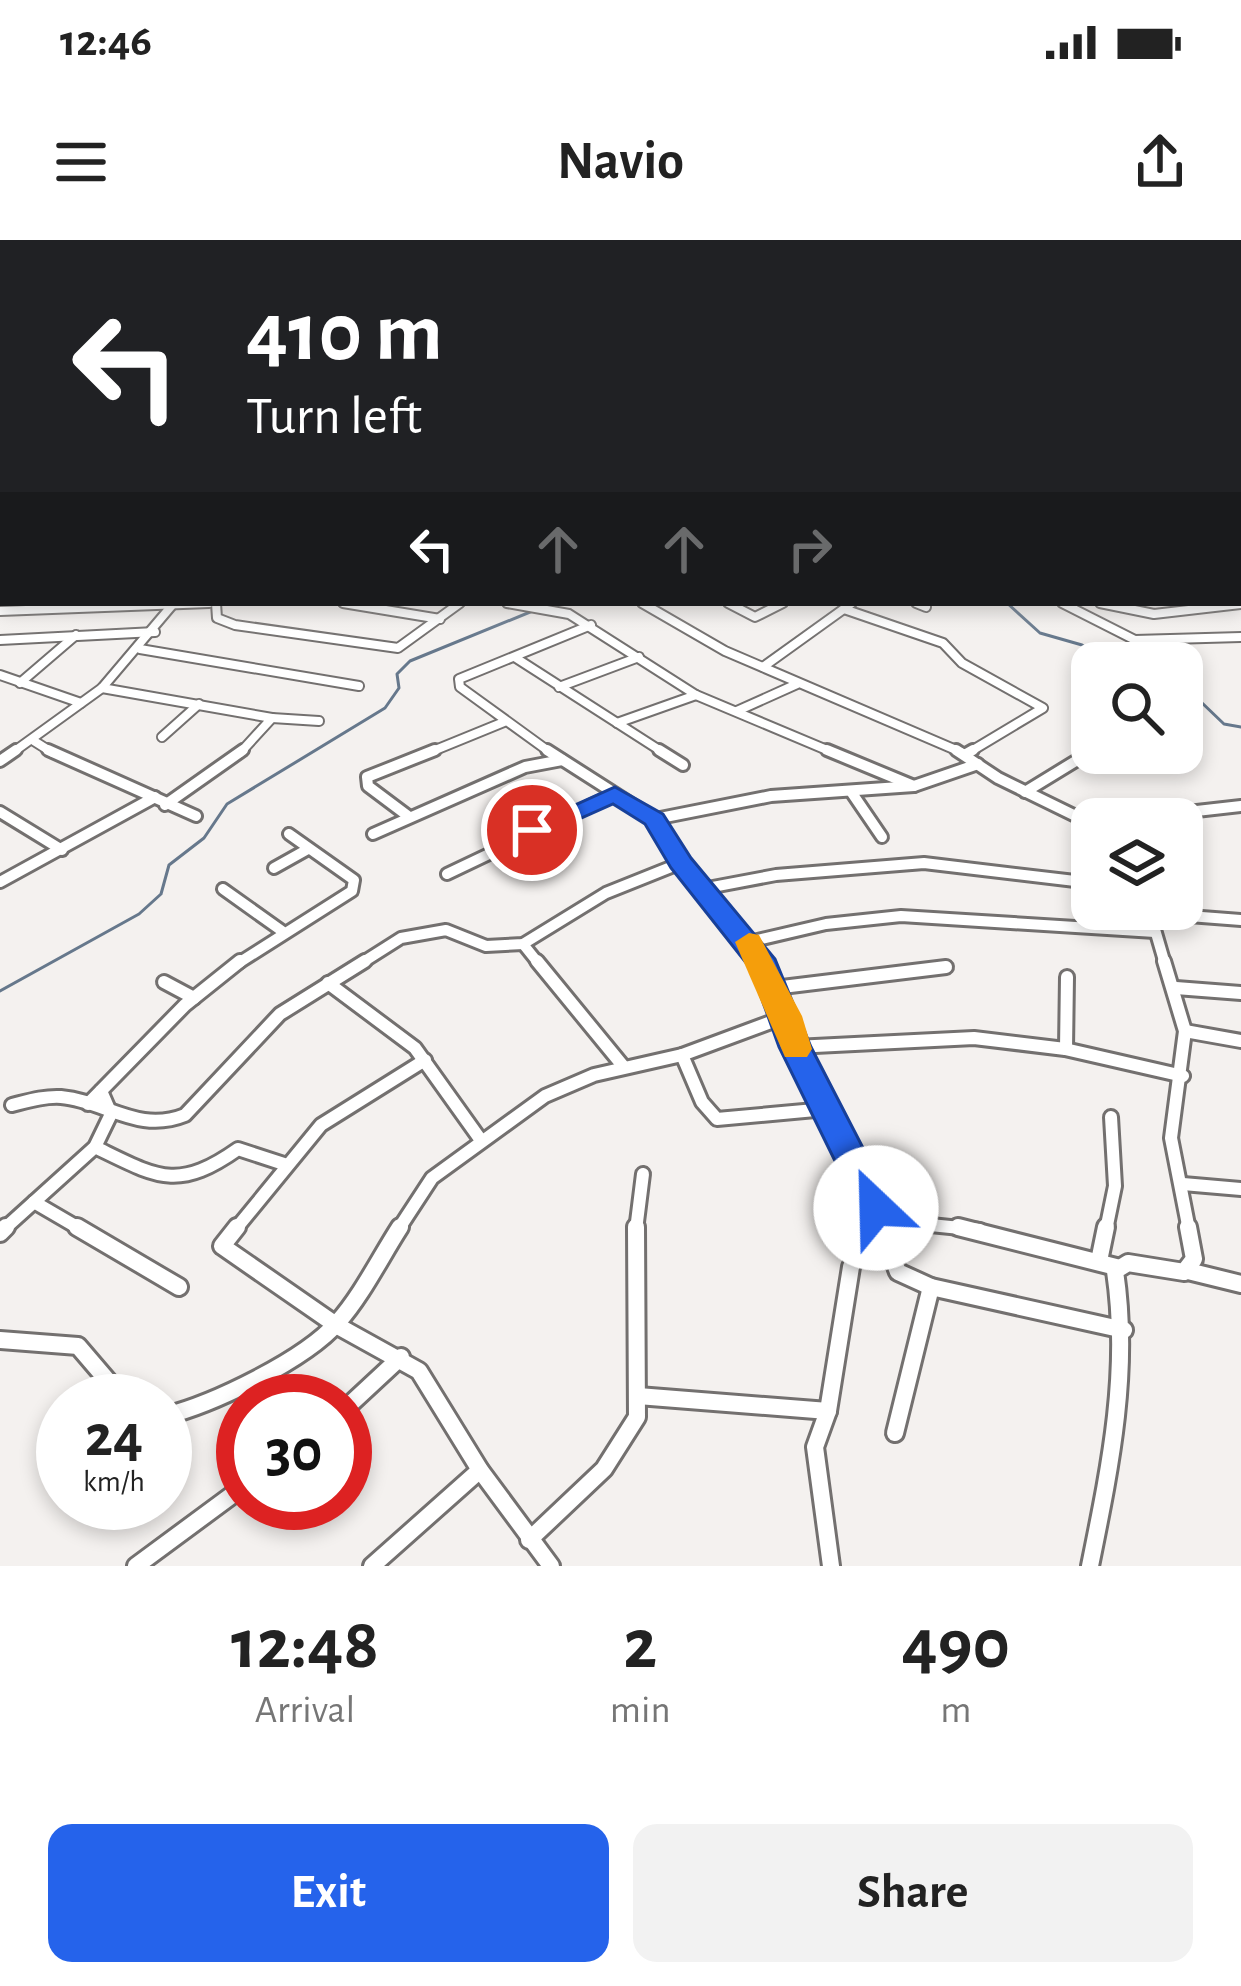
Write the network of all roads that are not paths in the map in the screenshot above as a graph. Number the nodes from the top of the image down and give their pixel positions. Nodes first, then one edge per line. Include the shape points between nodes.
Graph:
1 (116, 606) edge
2 (173, 606) edge
3 (213, 606) edge
4 (361, 606) edge
5 (456, 606) edge
6 (519, 606) edge
7 (648, 606) edge
8 (734, 606) edge
9 (778, 606) edge
10 (848, 606) edge
11 (1068, 606) edge
12 (1109, 606) edge
13 (1228, 606) edge
14 (0, 610) edge
15 (440, 619) junction
16 (591, 626) junction
17 (154, 632) junction
18 (76, 635) junction
19 (1241, 637) edge
20 (0, 640) edge
21 (140, 649) junction
22 (640, 657) junction
23 (515, 658) junction
24 (763, 667) junction
25 (0, 675) edge
26 (20, 683) junction
27 (797, 684) junction
28 (358, 686) dead end
29 (102, 688) junction
30 (559, 688) junction
31 (696, 695) junction
32 (81, 703) junction
33 (199, 704) junction
34 (737, 711) junction
35 (272, 718) junction
36 (319, 721) dead end
37 (504, 722) junction
38 (616, 723) junction
39 (162, 737) dead end
40 (34, 741) junction
41 (965, 754) junction
42 (562, 760) junction
43 (0, 761) edge
44 (978, 764) junction
45 (1071, 764) edge
46 (683, 765) dead end
47 (914, 786) junction
48 (1025, 792) junction
49 (852, 793) junction
50 (615, 794) junction
51 (160, 801) junction
52 (1241, 806) edge
53 (1203, 810) edge
54 (1071, 814) edge
55 (2, 816) edge
56 (196, 816) dead end
57 (408, 817) junction
58 (655, 819) junction
59 (289, 833) dead end
60 (374, 834) dead end
61 (882, 837) dead end
62 (308, 849) junction
63 (62, 850) junction
64 (681, 862) junction
65 (274, 868) dead end
66 (447, 874) dead end
67 (1071, 880) edge
68 (0, 882) edge
69 (224, 889) dead end
70 (702, 889) junction
71 (1203, 916) edge
72 (1241, 920) edge
73 (282, 931) junction
74 (1155, 932) joint
75 (749, 942) junction
76 (523, 944) junction
77 (946, 967) dead end
78 (1066, 977) dead end
79 (164, 982) dead end
80 (328, 982) junction
81 (774, 988) junction
82 (1176, 988) junction
83 (1241, 993) edge
84 (194, 998) junction
85 (787, 1016) junction
86 (1185, 1030) junction
87 (1241, 1041) edge
88 (795, 1047) junction
89 (1066, 1049) junction
90 (682, 1055) junction
91 (425, 1060) junction
92 (622, 1066) junction
93 (1183, 1076) junction
94 (100, 1090) junction
95 (88, 1104) junction
96 (12, 1105) dead end
97 (826, 1109) junction
98 (111, 1114) junction
99 (1111, 1117) dead end
100 (480, 1139) junction
101 (95, 1147) junction
102 (286, 1165) junction
103 (644, 1174) dead end
104 (1183, 1184) junction
105 (1241, 1190) edge
106 (34, 1202) junction
107 (878, 1214) junction
108 (0, 1233) edge
109 (1099, 1261) junction
110 (1116, 1267) junction
111 (1188, 1271) junction
112 (1241, 1283) edge
113 (179, 1287) dead end
114 (931, 1287) junction
115 (336, 1325) junction
116 (1124, 1330) junction
117 (0, 1340) edge
118 (401, 1357) junction
119 (102, 1374) edge
120 (372, 1384) edge
121 (638, 1396) junction
122 (192, 1409) edge
123 (828, 1411) junction
124 (895, 1433) dead end
125 (481, 1470) junction
126 (216, 1507) edge
127 (529, 1540) junction
128 (136, 1566) edge
129 (372, 1566) edge
130 (551, 1566) edge
131 (831, 1566) edge
132 (1090, 1566) edge

1 - 14 street
2 - 17 street
3 - 15 street via 217,618 236,625 398,648
4 - 15 street
5 - 15 street
6 - 16 street
7 - 24 street
8 - 9 street via 754,617
10 - 24 street
10 - 41 street via 943,643 962,663 1043,708
11 - 19 street via 1135,640
12 - 13 street via 1147,618
16 - 22 street
16 - 23 street
17 - 18 street
17 - 21 street
18 - 20 street
18 - 26 street
21 - 28 street
21 - 29 street
22 - 30 street
22 - 31 street
23 - 30 street
23 - 37 street via 459,679
24 - 27 street
25 - 26 street
26 - 32 street
27 - 34 street
27 - 41 street
29 - 32 street
29 - 33 street
30 - 38 street
31 - 34 street
31 - 38 street
32 - 40 street
33 - 35 street
33 - 39 street
34 - 47 street
35 - 36 street
35 - 51 street via 230,764
37 - 42 street
37 - 57 street via 367,777
38 - 46 street
40 - 43 street
40 - 51 street
41 - 44 street
42 - 50 street
42 - 57 street via 525,767
44 - 47 street
44 - 48 street
45 - 48 street
47 - 49 street
48 - 54 street
49 - 58 street via 771,796
49 - 61 street
50 - 58 street
50 - 66 street
51 - 56 street
51 - 63 street
52 - 53 street
55 - 63 street
57 - 60 street
58 - 64 street
59 - 62 street
62 - 65 street
62 - 73 street via 356,884
63 - 68 street
64 - 70 street
64 - 76 street via 606,892
67 - 70 street via 924,863
69 - 73 street
70 - 75 street
71 - 72 street
73 - 84 street
74 - 75 street via 901,916
74 - 82 street
75 - 81 street
76 - 80 street via 498,948 446,930 422,932
76 - 92 street
77 - 81 street
78 - 89 street
79 - 84 street
80 - 91 street
80 - 98 street via 280,1014 185,1115 166,1124
81 - 85 street
82 - 83 street
82 - 86 street
84 - 94 street
85 - 88 street
85 - 90 street
86 - 87 street
86 - 93 street
88 - 89 street via 943,1037
88 - 97 street
89 - 93 street
90 - 92 street
90 - 97 street via 717,1118
91 - 100 street
91 - 102 street via 340,1110
92 - 100 street via 545,1096
93 - 104 street via 1171,1138
94 - 95 street
94 - 98 street
95 - 96 street via 54,1097
95 - 98 street
97 - 107 street
98 - 101 street
99 - 109 street via 1114,1186
100 - 115 street via 432,1178
101 - 102 street via 176,1182 238,1149
101 - 106 street
102 - 115 street via 222,1246
103 - 121 street via 632,1257
104 - 105 street
104 - 111 street via 1194,1259
106 - 108 street
106 - 113 street
107 - 109 street
107 - 114 street via 898,1273
107 - 123 street via 851,1267
109 - 110 street
110 - 111 street
110 - 116 street
111 - 112 street
114 - 116 street
114 - 124 street
115 - 118 street
115 - 122 street via 244,1386
116 - 132 street via 1115,1444
117 - 119 street via 78,1346
118 - 120 street
118 - 125 street via 419,1371
121 - 123 street
121 - 127 street via 638,1417 604,1469
123 - 131 street via 819,1423 816,1486 833,1538
125 - 127 street
125 - 129 street
126 - 128 street
127 - 130 street

